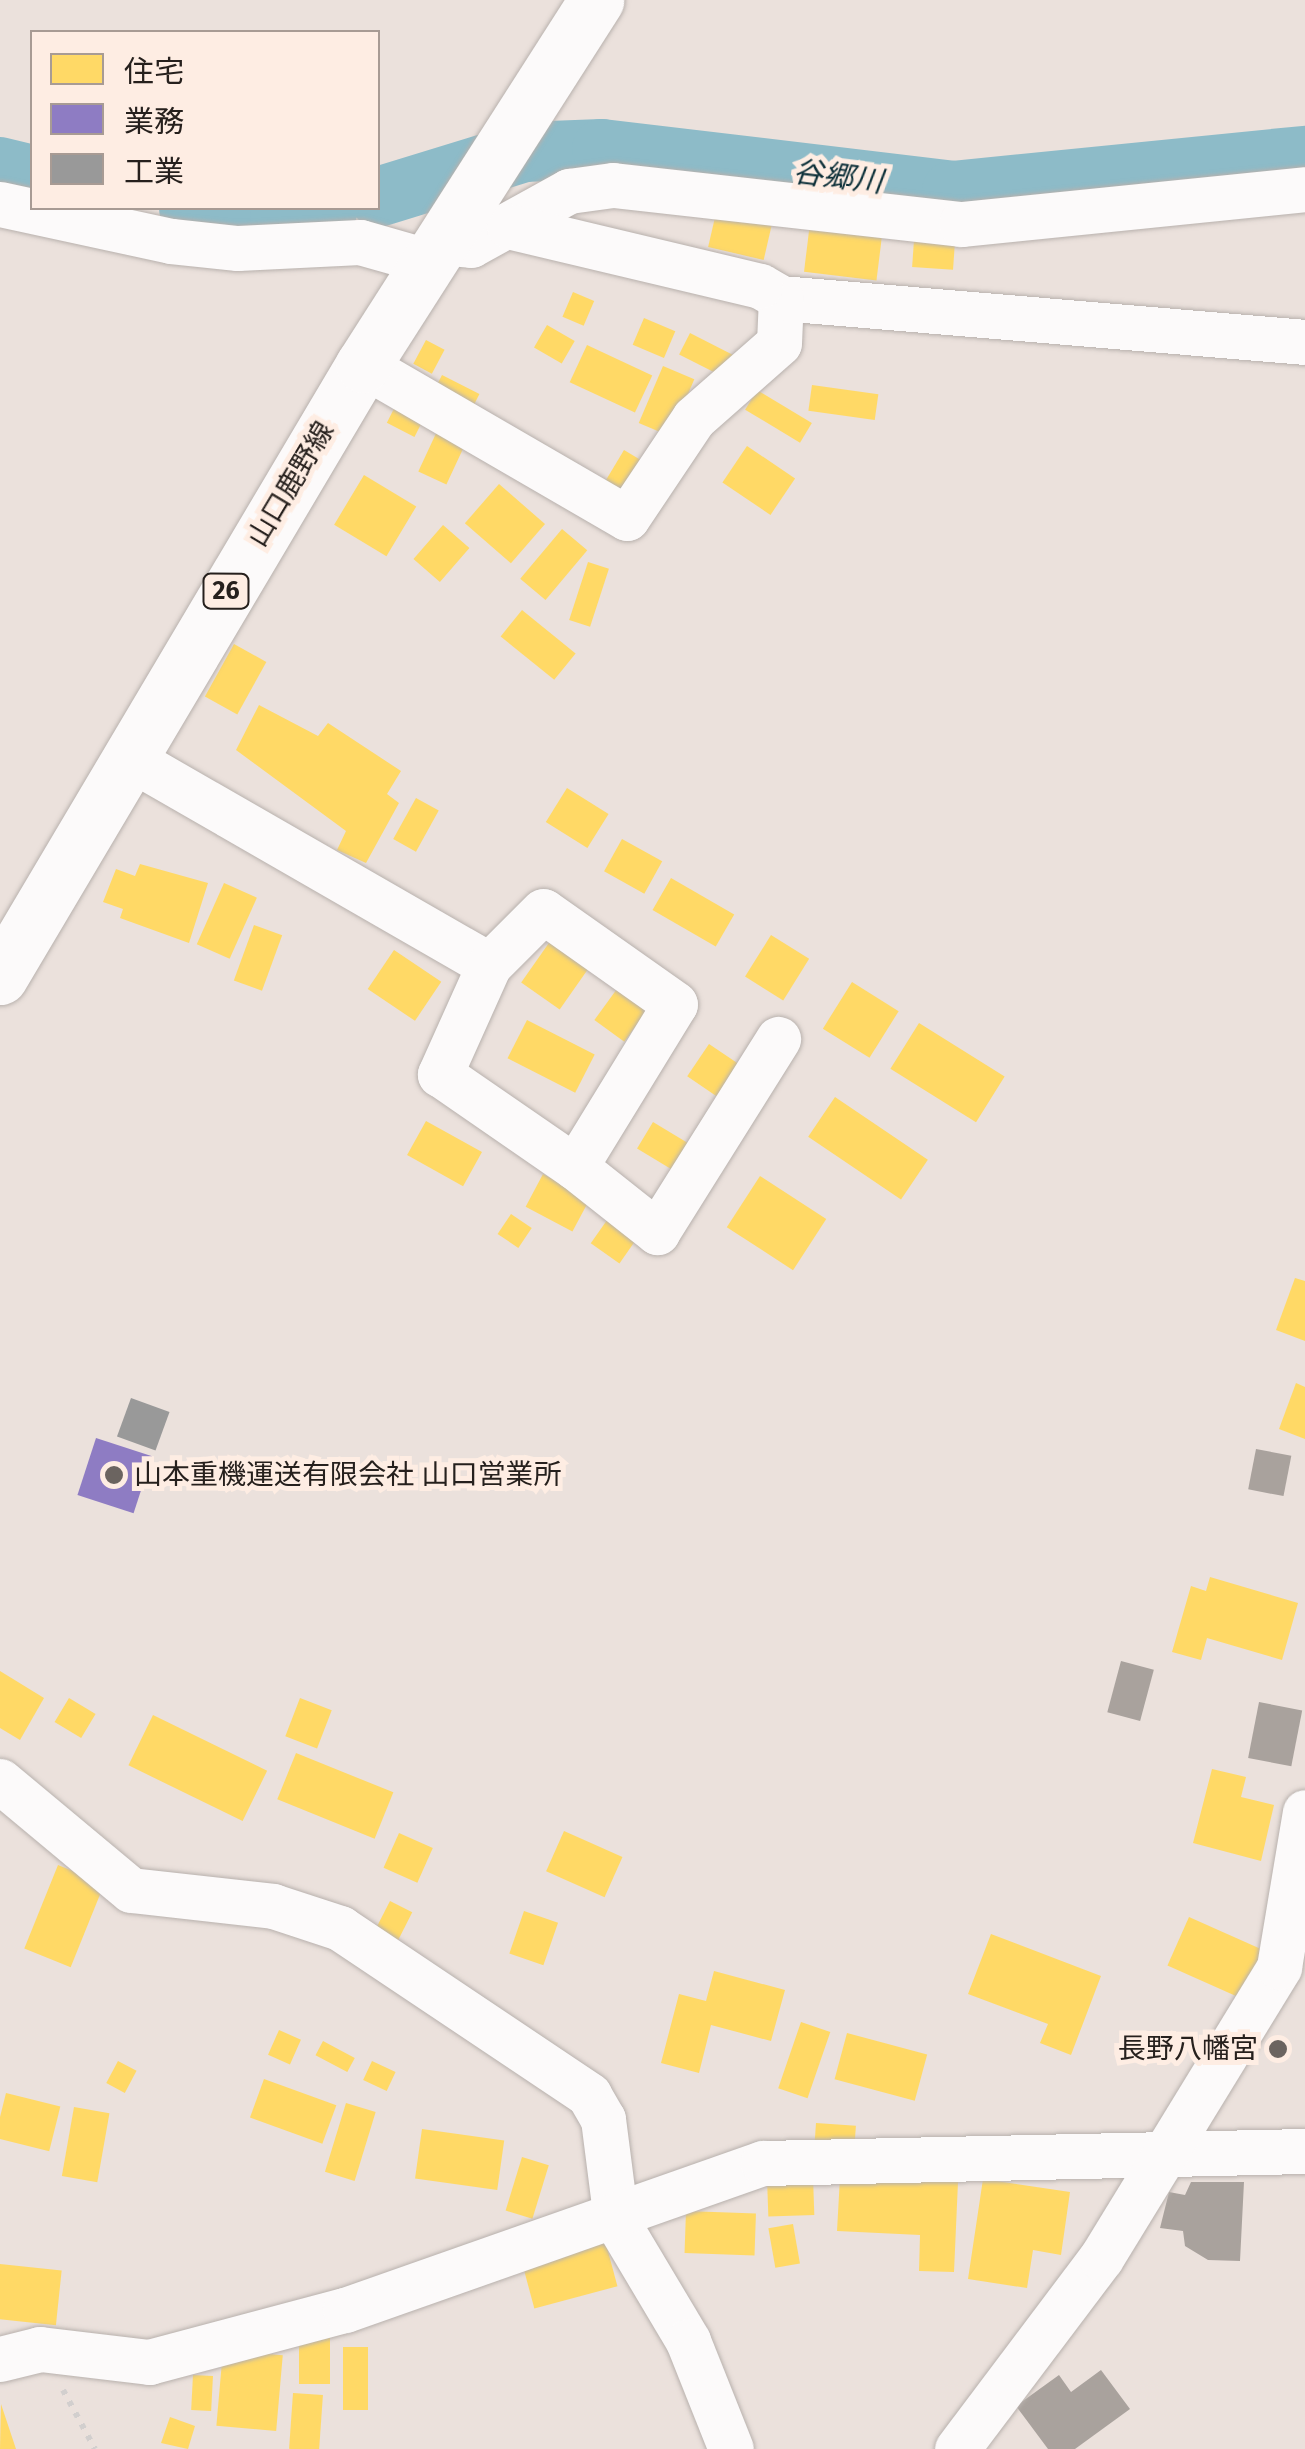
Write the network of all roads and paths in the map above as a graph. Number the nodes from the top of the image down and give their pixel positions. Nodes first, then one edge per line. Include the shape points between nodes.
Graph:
1 (596, 0) edge
2 (1305, 188) edge
3 (0, 204) edge
4 (459, 235) junction
5 (781, 298) junction
6 (1305, 342) edge
7 (363, 365) junction
8 (126, 756) junction
9 (488, 965) junction
10 (0, 976) edge
11 (778, 1038) dead end
12 (574, 1167) junction
13 (0, 1781) edge
14 (1305, 1812) edge
15 (1305, 2151) edge
16 (1167, 2154) junction
17 (616, 2220) junction
18 (20, 2354) edge
19 (95, 2449) edge
20 (731, 2449) edge
21 (957, 2449) edge

1 - 4 main road, 山口鹿野線 / 26 via 519,114
2 - 4 street via 961,224 613,185 568,191
3 - 4 street via 171,241 238,248
4 - 5 street
4 - 7 main road, 山口鹿野線 / 26
5 - 6 street
5 - 7 street via 779,343 768,359 694,418 626,518
7 - 8 main road, 山口鹿野線 / 26
8 - 9 street
8 - 10 main road, 山口鹿野線 / 26
9 - 12 street via 440,1074
9 - 12 street via 542,911 675,1004
11 - 12 street via 657,1232
13 - 17 street via 131,1890 273,1906 340,1928 552,2067 603,2119
14 - 16 street via 1279,1967
15 - 16 street
16 - 17 street via 763,2164
16 - 21 street via 1026,2368
17 - 18 street via 344,2310 149,2362
17 - 20 street via 688,2340
18 - 19 path

